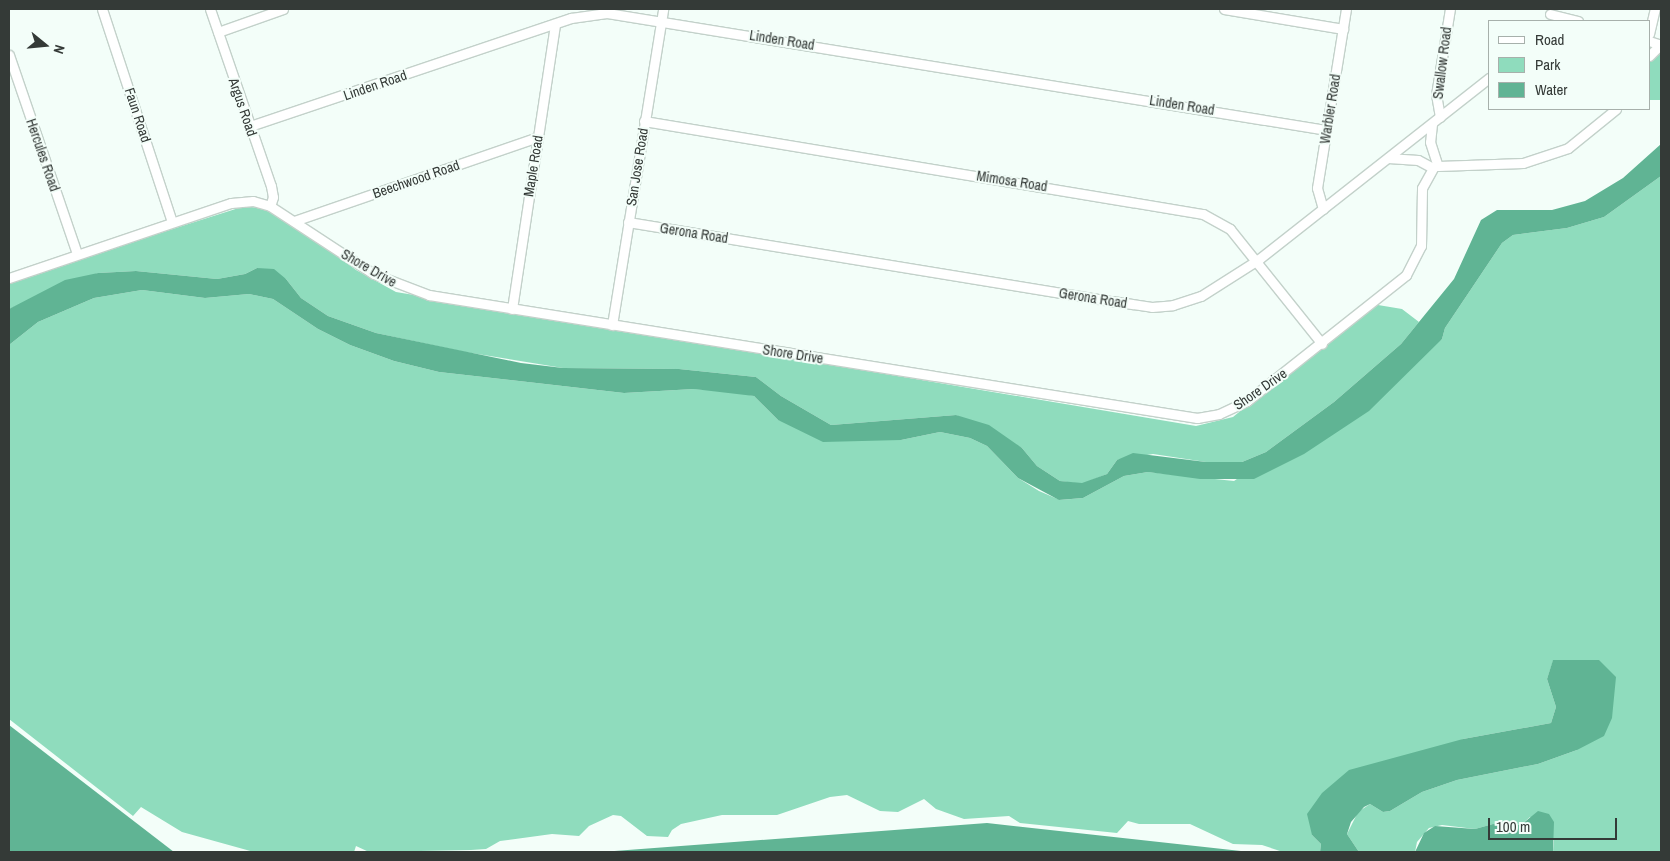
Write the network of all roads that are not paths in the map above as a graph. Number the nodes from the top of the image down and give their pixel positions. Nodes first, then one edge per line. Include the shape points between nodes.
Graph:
1 (102, 9) edge
2 (210, 9) edge
3 (283, 9) edge
4 (663, 9) edge
5 (1224, 9) edge
6 (1346, 9) edge
7 (1450, 9) edge
8 (1656, 9) edge
9 (1549, 15) edge
10 (661, 20) junction
11 (1573, 20) edge
12 (554, 24) junction
13 (1343, 29) junction
14 (1650, 30) edge
15 (218, 32) junction
16 (1661, 44) edge
17 (9, 55) edge
18 (1650, 55) edge
19 (1488, 79) edge
20 (1615, 110) edge
21 (1440, 117) junction
22 (644, 121) junction
23 (1432, 124) junction
24 (250, 126) junction
25 (1326, 130) junction
26 (538, 137) junction
27 (1388, 158) junction
28 (270, 206) junction
29 (1323, 209) junction
30 (294, 221) junction
31 (172, 222) junction
32 (628, 222) junction
33 (77, 254) junction
34 (1256, 261) junction
35 (9, 278) edge
36 (512, 309) junction
37 (612, 325) junction
38 (1322, 344) junction

1 - 31 street, Faun Road
2 - 15 street, Argus Road
3 - 15 street
4 - 10 street, San Jose Road
5 - 13 street
6 - 13 street, Warbler Road
7 - 21 street, Swallow Road via 1436,94
8 - 14 street
9 - 11 street
10 - 12 street, Linden Road via 607,13
10 - 22 street, San Jose Road
10 - 25 street, Linden Road
12 - 24 street, Linden Road
12 - 26 street, Maple Road
13 - 25 street, Warbler Road
15 - 24 street, Argus Road
16 - 18 street
17 - 33 street, Hercules Road
19 - 21 street, Gerona Road
20 - 23 street via 1581,140 1538,160 1438,166 1430,142
21 - 23 street, Gerona Road
22 - 32 street, San Jose Road
22 - 34 street, Mimosa Road via 1203,214 1230,230
23 - 27 street, Gerona Road
24 - 28 street, Argus Road via 271,186 273,197
25 - 29 street, Warbler Road via 1317,188
26 - 30 street, Beechwood Road
26 - 36 street, Maple Road
27 - 29 street, Gerona Road
27 - 38 street, Shore Drive via 1418,160 1433,168 1422,188 1422,236 1417,256 1398,282
28 - 30 street, Shore Drive
28 - 31 street, Shore Drive via 253,201 231,203
29 - 34 street, Gerona Road
30 - 36 street, Shore Drive via 392,283 429,295
31 - 33 street, Shore Drive
32 - 34 street, Gerona Road via 1152,307 1173,305 1201,296
32 - 37 street, San Jose Road
33 - 35 street, Shore Drive
34 - 38 street, Mimosa Road
36 - 37 street, Shore Drive
37 - 38 street, Shore Drive via 1182,418 1212,416 1234,409

